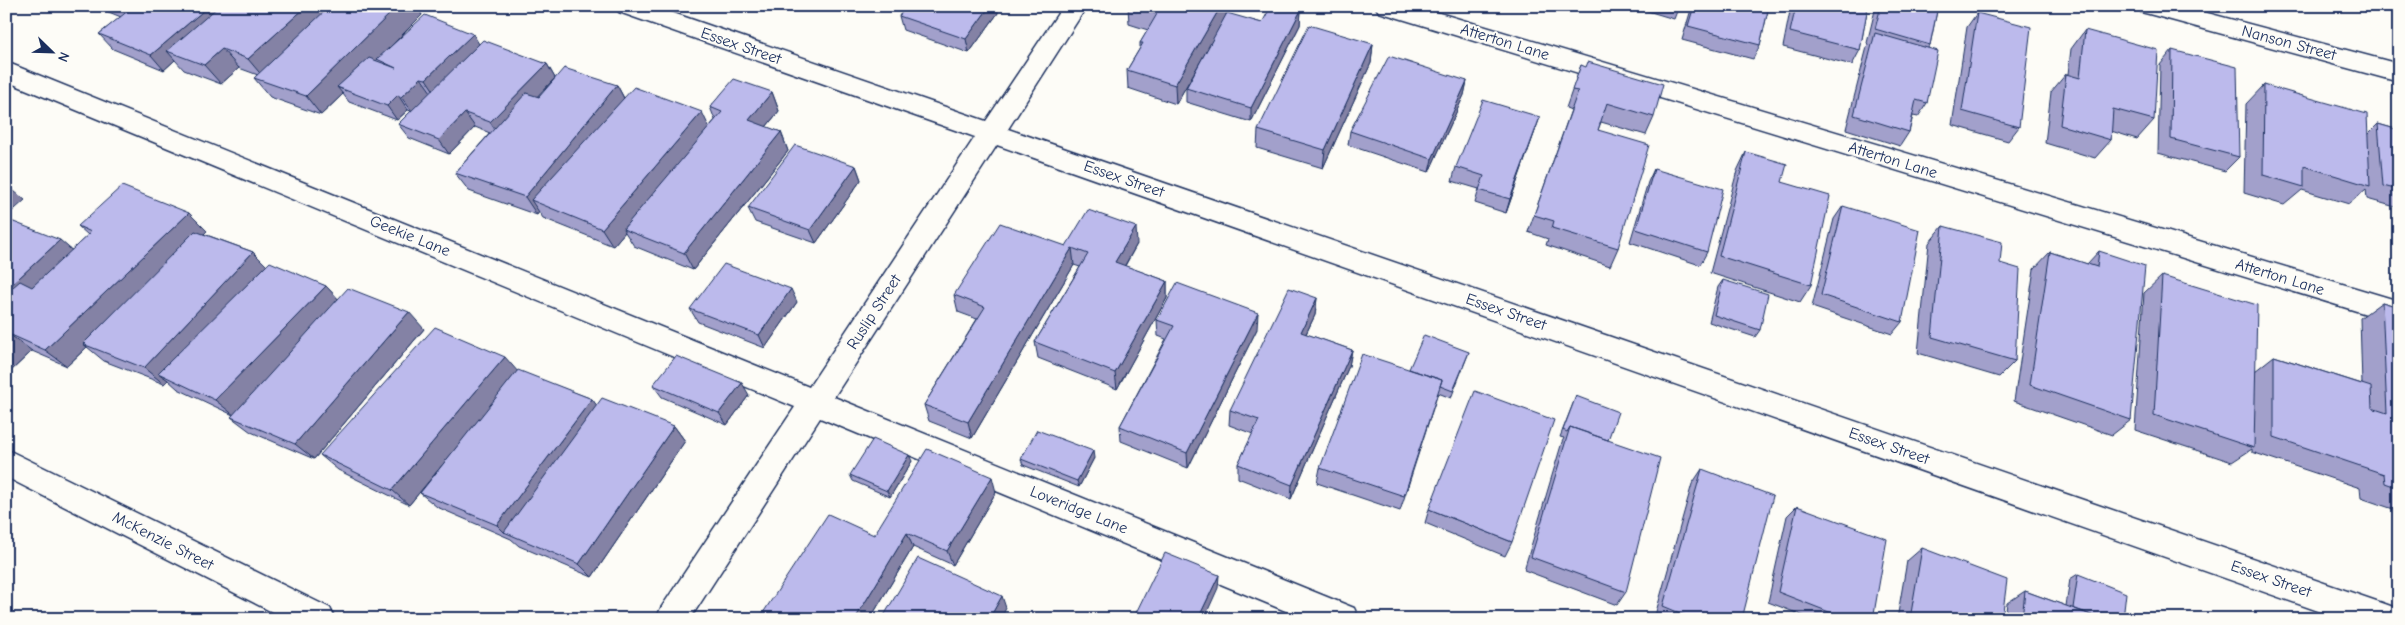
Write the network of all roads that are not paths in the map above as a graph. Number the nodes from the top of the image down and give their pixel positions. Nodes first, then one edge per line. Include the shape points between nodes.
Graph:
1 (627, 6) edge
2 (1075, 6) edge
3 (1387, 6) edge
4 (2149, 6) edge
5 (6, 71) edge
6 (2399, 73) edge
7 (992, 133) junction
8 (2399, 313) edge
9 (815, 402) junction
10 (6, 462) edge
11 (319, 619) edge
12 (672, 619) edge
13 (1343, 619) edge
14 (2385, 619) edge

1 - 7 street, Essex Street
2 - 7 street, Ruslip Street
3 - 8 street, Atterton Lane
4 - 6 street, Nanson Street
5 - 9 street, Geekie Lane
7 - 9 street, Ruslip Street
7 - 14 street, Essex Street
9 - 12 street, Ruslip Street
9 - 13 street, Loveridge Lane
10 - 11 street, McKenzie Street

